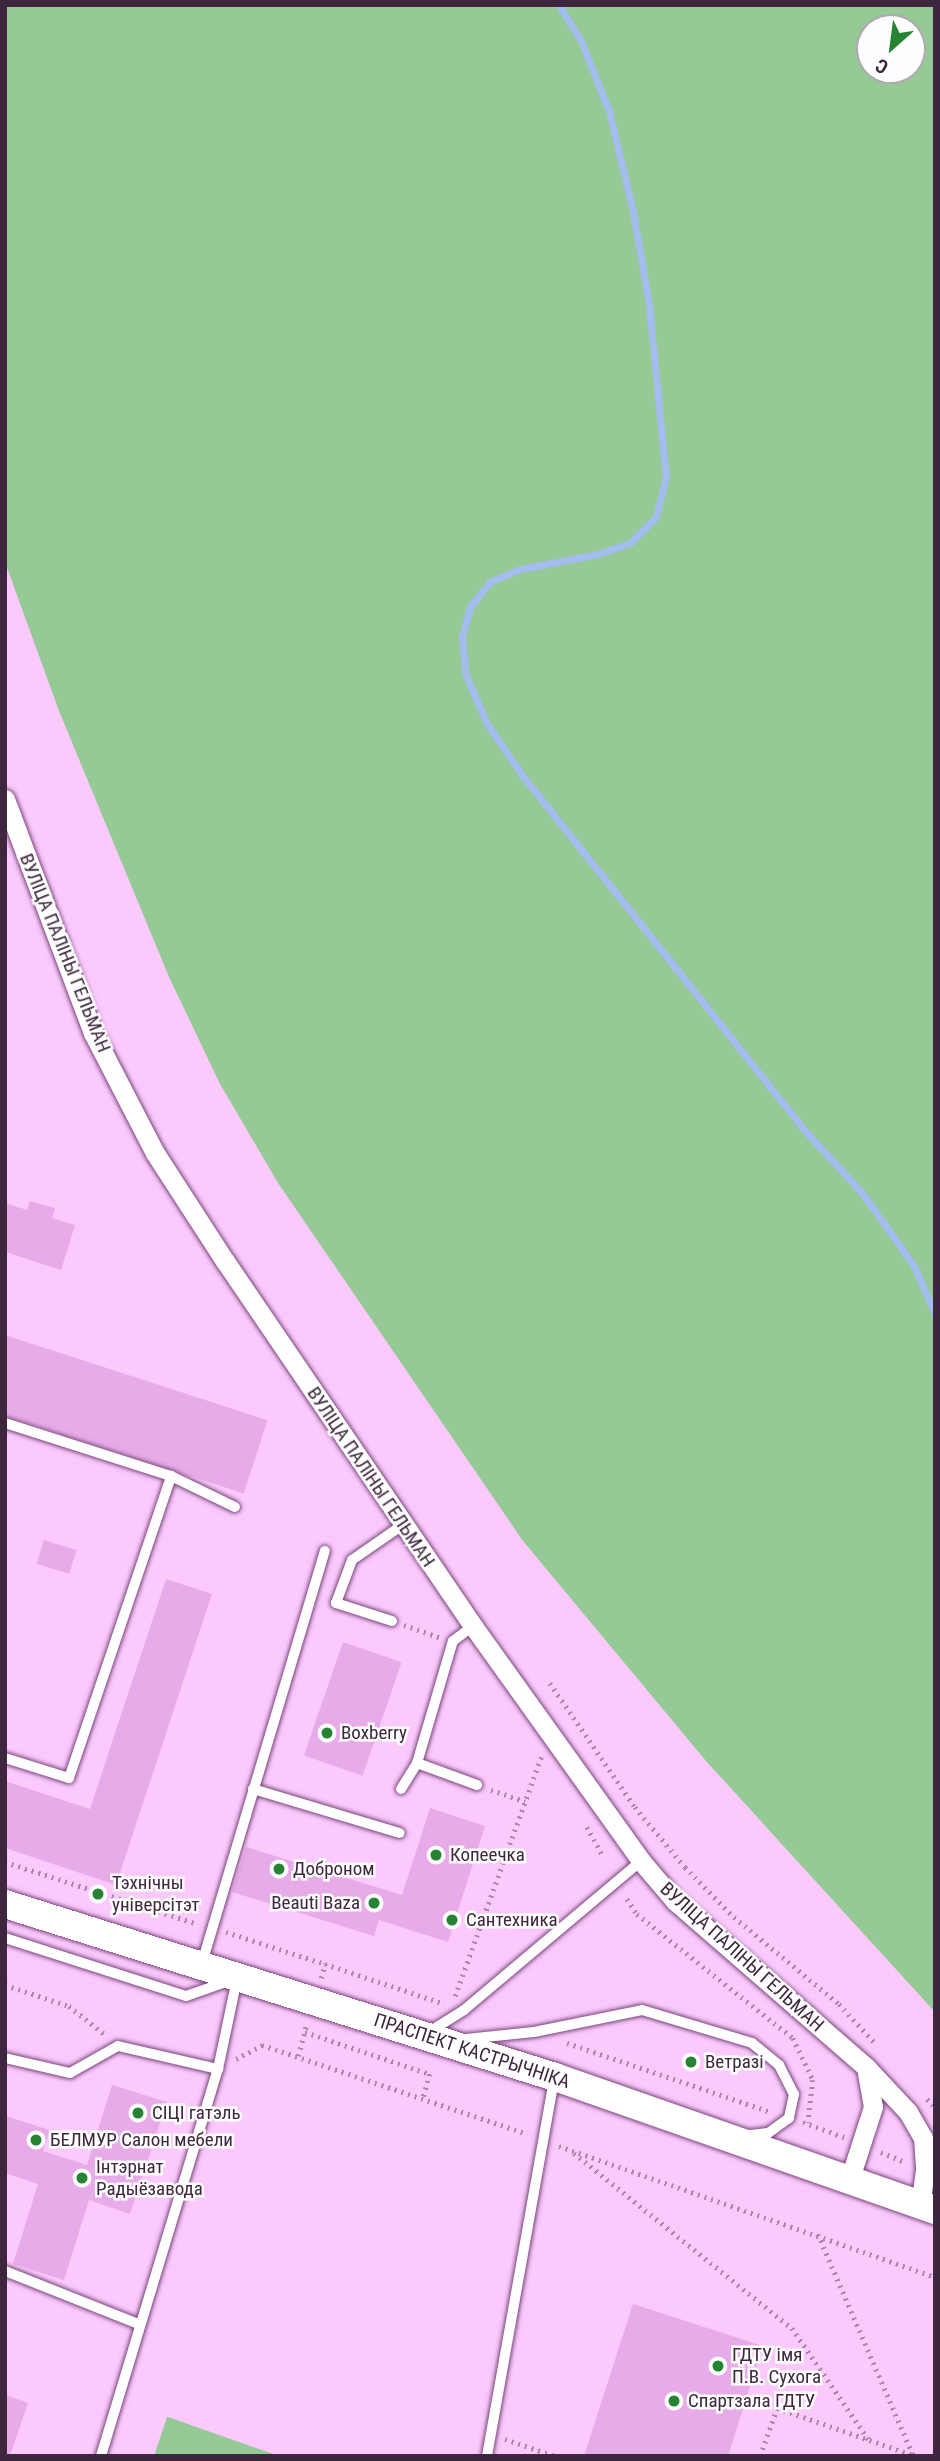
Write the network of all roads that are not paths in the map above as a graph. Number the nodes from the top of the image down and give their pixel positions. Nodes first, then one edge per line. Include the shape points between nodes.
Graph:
1 (5, 799) edge
2 (5, 1423) edge
3 (170, 1476) junction
4 (235, 1507) dead end
5 (404, 1524) junction
6 (325, 1551) dead end
7 (391, 1621) road end
8 (473, 1626) junction
9 (5, 1758) edge
10 (417, 1763) junction
11 (477, 1785) road end
12 (253, 1789) junction
13 (401, 1790) dead end
14 (400, 1833) dead end
15 (641, 1861) junction
16 (5, 1904) edge
17 (5, 1938) edge
18 (201, 1967) junction
19 (237, 1979) junction
20 (435, 2038) junction
21 (5, 2058) edge
22 (866, 2067) junction
23 (218, 2069) junction
24 (555, 2077) junction
25 (733, 2138) junction
26 (850, 2178) junction
27 (927, 2207) edge
28 (5, 2271) edge
29 (138, 2324) junction
30 (101, 2456) edge
31 (487, 2456) edge

1 - 5 street, ВУЛІЦА ПАЛІНЫ ГЕЛЬМАН via 93,1033 155,1153
2 - 3 lane
3 - 4 lane
3 - 9 lane via 69,1778
5 - 7 lane via 352,1560 336,1604
5 - 8 street, ВУЛІЦА ПАЛІНЫ ГЕЛЬМАН
6 - 12 lane
8 - 10 lane via 453,1641
8 - 15 street, ВУЛІЦА ПАЛІНЫ ГЕЛЬМАН
10 - 11 lane
10 - 13 lane
12 - 14 lane
12 - 18 lane
15 - 20 lane
15 - 22 street, ВУЛІЦА ПАЛІНЫ ГЕЛЬМАН via 675,1900
16 - 18 main road, ПРАСПЕКТ КАСТРЫЧНІКА
17 - 19 lane via 186,1996
18 - 19 main road, ПРАСПЕКТ КАСТРЫЧНІКА
19 - 20 main road, ПРАСПЕКТ КАСТРЫЧНІКА
19 - 23 lane
20 - 24 main road, ПРАСПЕКТ КАСТРЫЧНІКА
20 - 25 lane via 534,2032 642,2010 752,2043 779,2065 794,2094 789,2118 768,2133
21 - 23 lane via 70,2073 118,2046
22 - 26 street via 873,2107
22 - 27 street, ВУЛІЦА ПАЛІНЫ ГЕЛЬМАН via 908,2112 923,2138
23 - 29 lane
24 - 25 main road, ПРАСПЕКТ КАСТРЫЧНІКА
24 - 31 lane
25 - 26 main road, ПРАСПЕКТ КАСТРЫЧНІКА
26 - 27 main road, ПРАСПЕКТ КАСТРЫЧНІКА
28 - 29 lane
29 - 30 lane

